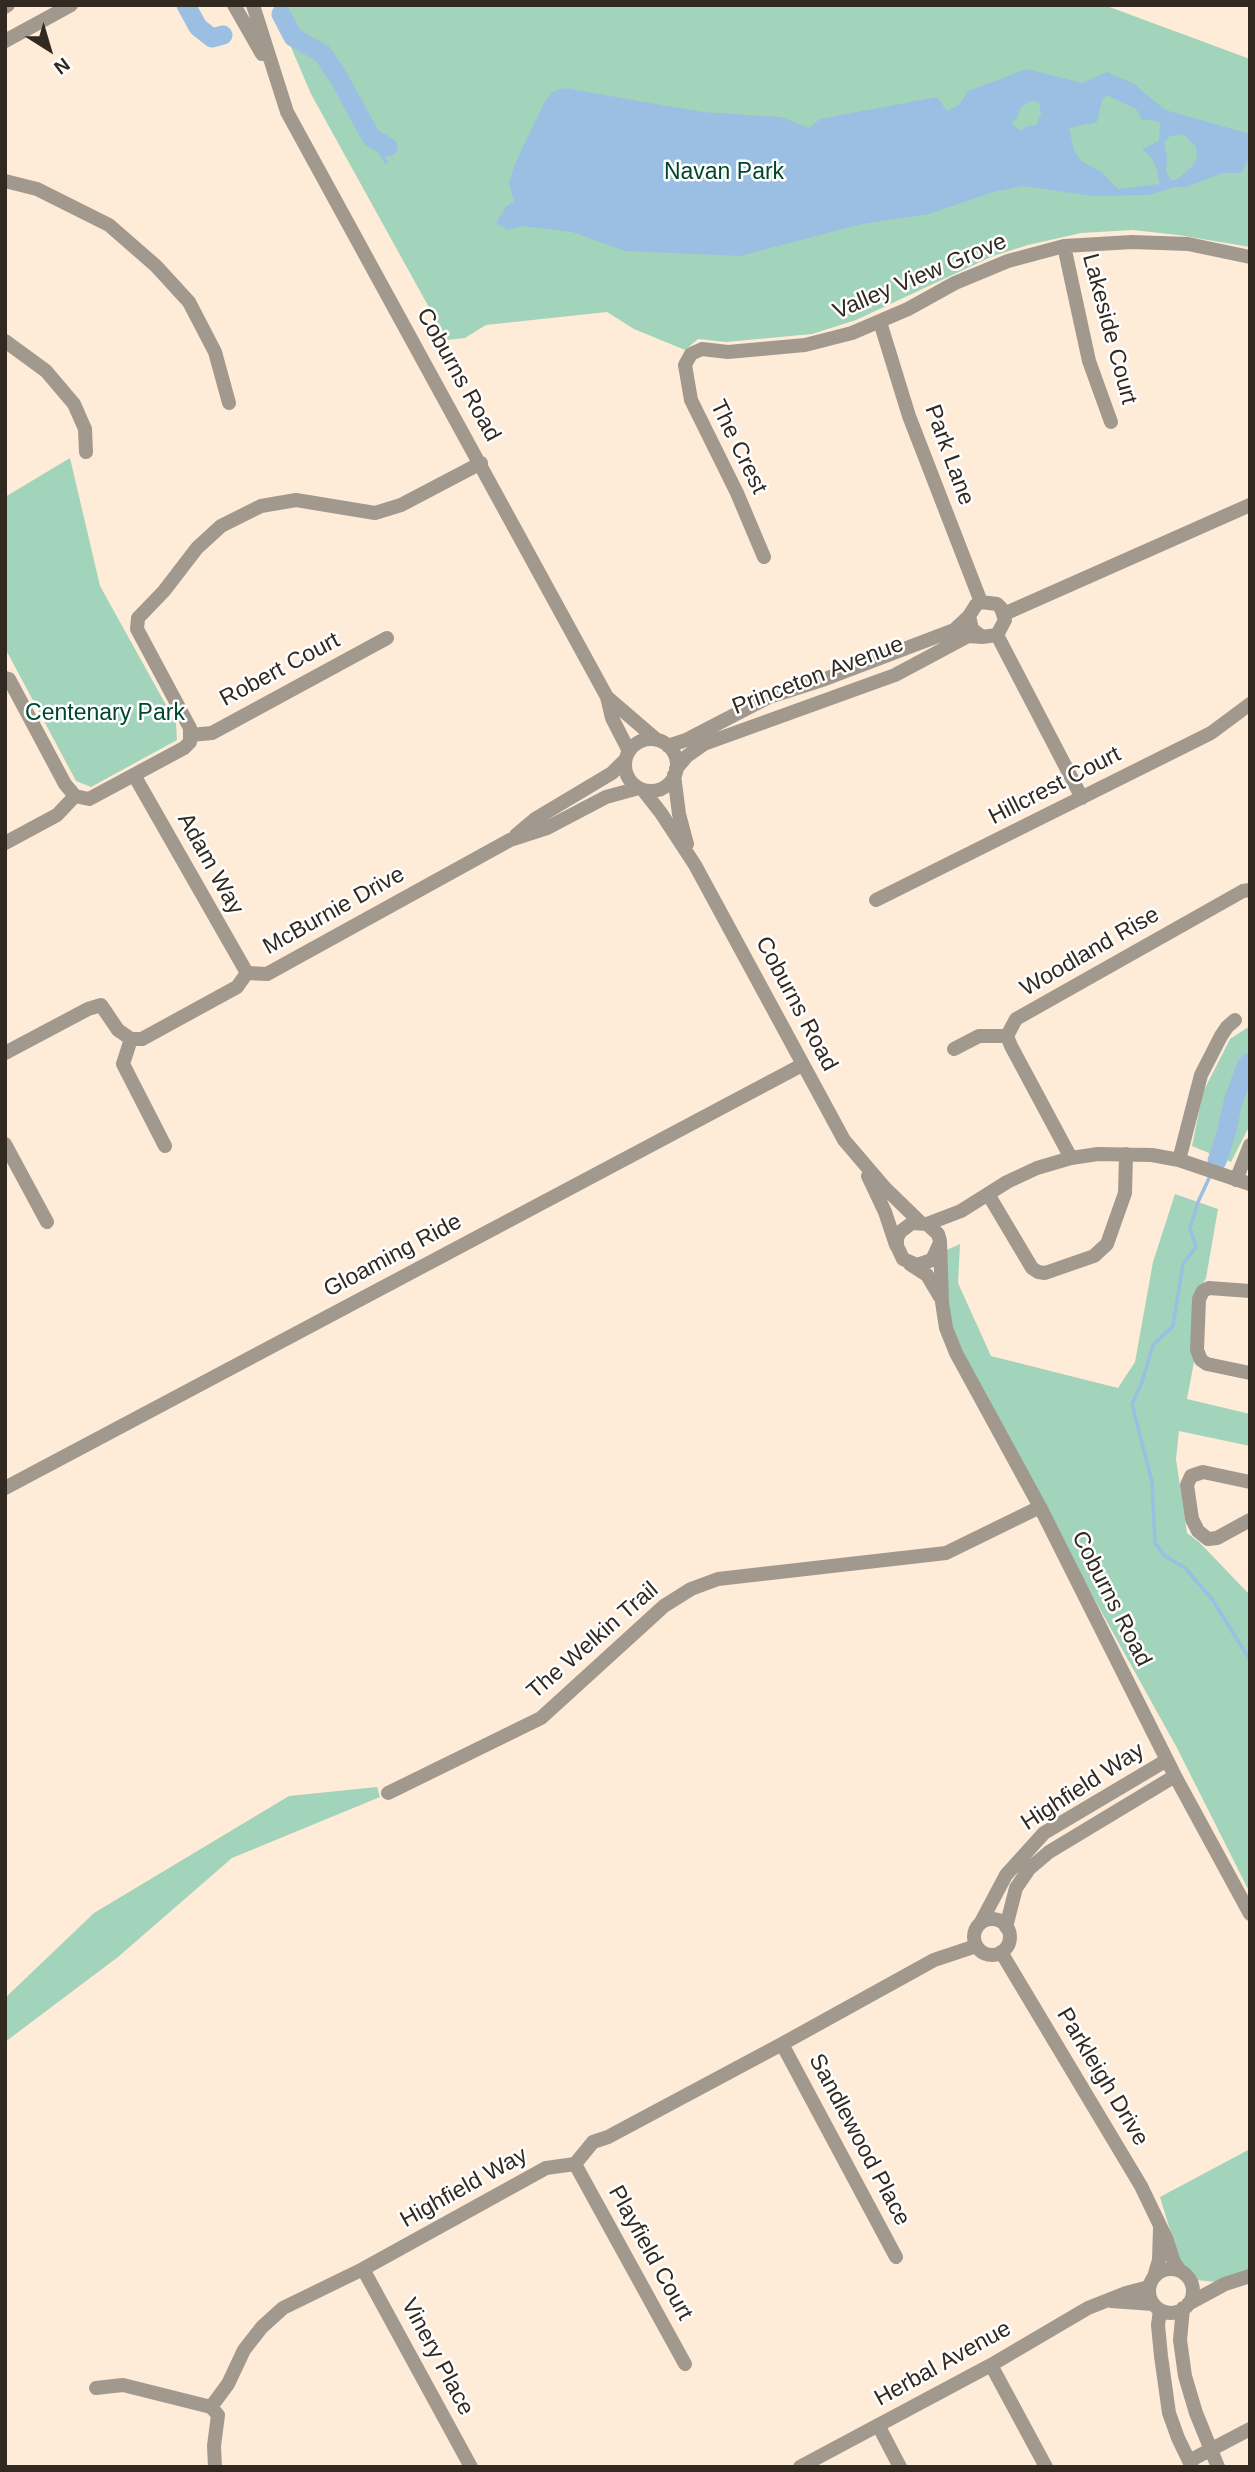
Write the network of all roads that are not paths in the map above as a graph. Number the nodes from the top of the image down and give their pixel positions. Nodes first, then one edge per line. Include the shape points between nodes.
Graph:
1 (71, 5) edge
2 (234, 5) edge
3 (253, 5) edge
4 (51, 16) junction
5 (5, 35) edge
6 (5, 41) edge
7 (273, 74) junction
8 (5, 180) edge
9 (1064, 246) junction
10 (1250, 257) edge
11 (880, 322) junction
12 (5, 341) edge
13 (691, 354) joint
14 (229, 402) dead end
15 (1111, 422) dead end
16 (86, 452) dead end
17 (481, 463) junction
18 (1250, 505) edge
19 (764, 557) dead end
20 (981, 602) junction
21 (1004, 614) junction
22 (969, 616) junction
23 (997, 635) junction
24 (982, 637) junction
25 (387, 638) dead end
26 (5, 677) edge
27 (607, 697) junction
28 (1250, 704) edge
29 (191, 735) junction
30 (663, 743) junction
31 (627, 755) junction
32 (675, 772) junction
33 (134, 775) junction
34 (641, 789) junction
35 (75, 796) junction
36 (1082, 798) junction
37 (510, 840) junction
38 (5, 843) edge
39 (695, 865) junction
40 (1250, 890) edge
41 (876, 900) dead end
42 (247, 973) junction
43 (1236, 1020) dead end
44 (1007, 1036) junction
45 (131, 1039) junction
46 (954, 1049) dead end
47 (5, 1053) edge
48 (802, 1065) junction
49 (5, 1144) edge
50 (165, 1146) dead end
51 (1250, 1146) edge
52 (1126, 1154) junction
53 (1071, 1158) junction
54 (1179, 1160) junction
55 (861, 1161) junction
56 (1243, 1182) edge
57 (988, 1194) junction
58 (961, 1211) junction
59 (47, 1222) dead end
60 (924, 1223) junction
61 (939, 1243) junction
62 (897, 1246) junction
63 (909, 1263) junction
64 (1250, 1291) edge
65 (942, 1301) junction
66 (1250, 1373) edge
67 (1250, 1482) edge
68 (5, 1488) edge
69 (1040, 1507) junction
70 (1250, 1520) edge
71 (1167, 1760) junction
72 (1175, 1776) junction
73 (388, 1793) dead end
74 (1250, 1914) edge
75 (980, 1924) junction
76 (1006, 1927) junction
77 (976, 1946) junction
78 (1001, 1952) junction
79 (782, 2044) junction
80 (575, 2164) junction
81 (1160, 2226) junction
82 (896, 2257) dead end
83 (363, 2269) junction
84 (1185, 2275) junction
85 (1250, 2276) edge
86 (1152, 2282) junction
87 (1225, 2284) junction
88 (1107, 2301) junction
89 (1185, 2306) junction
90 (1157, 2307) junction
91 (685, 2364) dead end
92 (991, 2365) junction
93 (96, 2388) dead end
94 (211, 2407) junction
95 (878, 2425) junction
96 (1250, 2429) edge
97 (1210, 2450) junction
98 (1191, 2464) edge
99 (215, 2467) edge
100 (471, 2467) edge
101 (800, 2467) edge
102 (900, 2467) edge
103 (1046, 2467) edge
104 (1218, 2467) edge

1 - 4 street
2 - 7 street, Coburns Road
3 - 7 street, Coburns Road
4 - 5 street
4 - 6 street
7 - 17 street, Coburns Road via 287,113
8 - 14 street via 37,189 109,225 156,266 189,302 215,352
9 - 10 street, Valley View Grove via 1188,244
9 - 11 street, Valley View Grove via 1008,261
9 - 15 street, Lakeside Court via 1089,361
11 - 13 street, Valley View Grove via 806,345 728,352 702,349
11 - 20 street, Park Lane via 909,416
12 - 16 street via 46,371 74,404 85,429
13 - 19 street, The Crest via 685,365 691,400
17 - 27 street, Coburns Road
17 - 29 street via 401,505 375,513 296,500 261,506 221,526 197,548 138,618 137,629
18 - 21 street
20 - 21 street via 997,604
20 - 22 street
21 - 23 street via 1004,626
22 - 24 street via 972,629
22 - 30 street, Princeton Avenue via 954,630 769,697 685,740
23 - 24 street
23 - 36 street
24 - 32 street, Princeton Avenue via 968,636 895,675 704,744
25 - 29 street, Robert Court via 212,733
26 - 35 street
27 - 30 street, Coburns Road
27 - 31 street, Coburns Road
28 - 36 street, Hillcrest Court via 1211,733
29 - 33 street via 184,748
30 - 31 street via 641,741
30 - 32 street via 675,756
31 - 34 street via 627,776
31 - 37 street, McBurnie Drive via 611,773 535,819
32 - 34 street via 664,787
32 - 39 street, Coburns Road via 680,824
33 - 35 street via 89,799
33 - 42 street, Adam Way
34 - 37 street, McBurnie Drive via 606,797 547,828
34 - 39 street, Coburns Road
35 - 38 street via 57,815
36 - 41 street, Hillcrest Court
37 - 42 street, McBurnie Drive via 267,974
39 - 48 street, Coburns Road
40 - 44 street, Woodland Rise via 1016,1019
42 - 45 street, McBurnie Drive via 237,987 142,1039
43 - 54 street via 1221,1036 1201,1075
44 - 46 street via 979,1036
44 - 53 street
45 - 47 street via 118,1030 101,1005
45 - 50 street via 123,1064
48 - 55 street, Coburns Road
48 - 68 street, Gloaming Ride
49 - 59 street
51 - 56 street
52 - 53 street
52 - 54 street
52 - 57 street via 1125,1193 1107,1244 1094,1256 1045,1273 1032,1268
53 - 57 street via 1037,1168
54 - 56 street
55 - 60 street, Coburns Road
55 - 62 street, Coburns Road
57 - 58 street
58 - 60 street
58 - 61 street via 945,1228
60 - 61 street via 933,1228
60 - 62 street via 912,1223 900,1231
61 - 63 street via 932,1260
61 - 65 street, Coburns Road
62 - 63 street
63 - 65 street, Coburns Road via 927,1275
64 - 66 street via 1203,1291 1197,1350 1207,1364
65 - 69 street, Coburns Road via 956,1353
67 - 70 street via 1203,1472 1191,1476 1186,1485 1195,1527 1208,1539
69 - 71 street, Coburns Road
69 - 73 street, The Welkin Trail via 946,1553 718,1579 691,1588 664,1606 541,1718
71 - 72 street, Coburns Road
71 - 75 street, Highfield Way via 1044,1833 1006,1875
72 - 74 street, Coburns Road
72 - 76 street, Highfield Way via 1049,1852 1029,1869 1016,1888
75 - 76 street via 997,1920
75 - 77 street via 974,1934
76 - 78 street via 1008,1944
77 - 78 street via 989,1955
77 - 79 street via 934,1960
78 - 81 street, Parkleigh Drive via 1141,2186
79 - 80 street via 593,2142
79 - 82 street, Sandlewood Place
80 - 83 street, Highfield Way via 546,2168
80 - 91 street, Playfield Court
81 - 84 street, Parkleigh Drive via 1174,2262
81 - 86 street, Parkleigh Drive via 1159,2260
83 - 94 street, Highfield Way via 283,2308 262,2327
83 - 100 street, Vinery Place
84 - 86 street via 1166,2269
84 - 87 street
84 - 89 street via 1192,2292
85 - 87 street
86 - 88 street, Herbal Avenue
86 - 90 street
87 - 89 street
88 - 90 street, Herbal Avenue
88 - 92 street, Herbal Avenue via 1074,2315
89 - 90 street via 1172,2312
89 - 97 street via 1180,2320 1185,2376
90 - 98 street via 1169,2413
92 - 95 street, Herbal Avenue
92 - 103 street
93 - 94 street via 123,2385
94 - 99 street via 218,2414
95 - 101 street, Herbal Avenue
95 - 102 street
96 - 97 street
97 - 98 street
97 - 104 street

